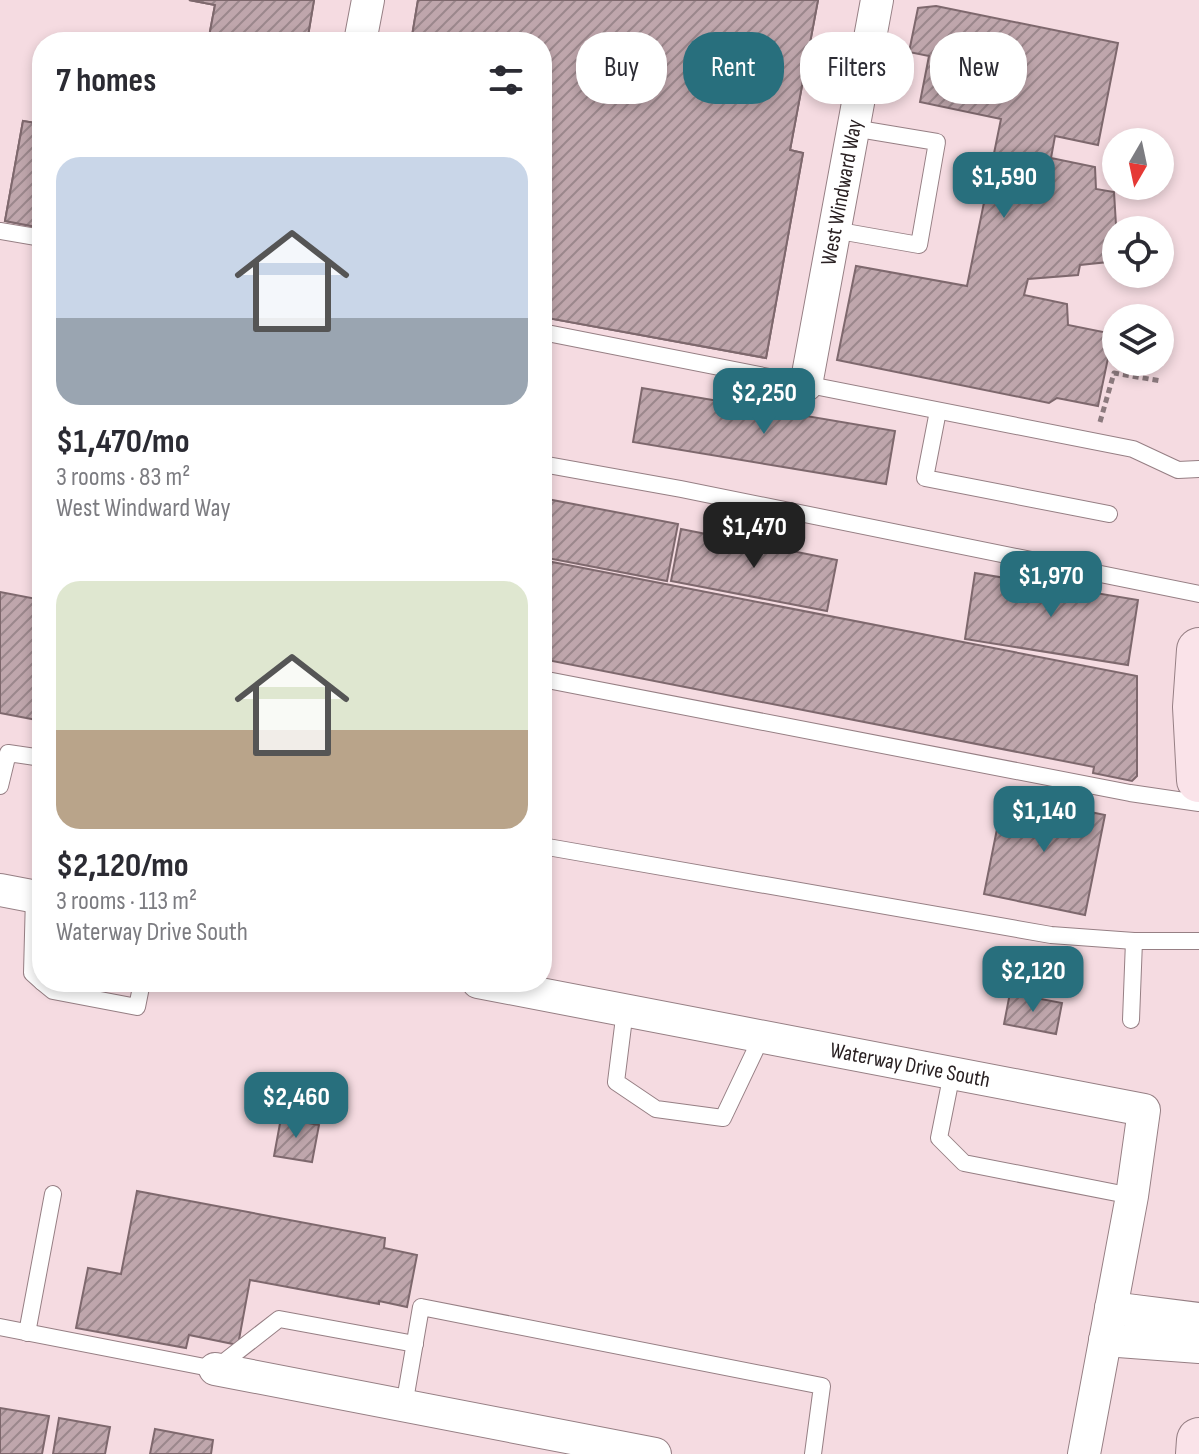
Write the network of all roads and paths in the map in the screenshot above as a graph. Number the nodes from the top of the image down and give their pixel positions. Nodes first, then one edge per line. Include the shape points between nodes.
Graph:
1 (368, 0) edge
2 (877, 0) edge
3 (362, 32) edge
4 (853, 128) junction
5 (834, 230) junction
6 (0, 231) edge
7 (32, 236) edge
8 (552, 334) edge
9 (1161, 381) dead end
10 (806, 385) junction
11 (938, 411) junction
12 (1099, 428) dead end
13 (552, 466) edge
14 (1199, 469) edge
15 (1109, 514) dead end
16 (1199, 594) edge
17 (1199, 650) edge
18 (552, 681) edge
19 (32, 757) edge
20 (1199, 780) edge
21 (0, 786) edge
22 (1199, 803) edge
23 (552, 848) edge
24 (0, 890) edge
25 (32, 896) edge
26 (1134, 941) junction
27 (1199, 941) edge
28 (58, 992) edge
29 (140, 992) edge
30 (530, 992) edge
31 (625, 1010) junction
32 (1131, 1020) dead end
33 (762, 1036) junction
34 (952, 1073) junction
35 (53, 1194) dead end
36 (1132, 1196) junction
37 (1111, 1308) junction
38 (1199, 1319) edge
39 (0, 1327) edge
40 (27, 1333) junction
41 (1105, 1340) junction
42 (415, 1344) junction
43 (1199, 1347) edge
44 (215, 1369) junction
45 (404, 1406) junction
46 (1199, 1440) edge
47 (655, 1454) edge
48 (813, 1454) edge
49 (1084, 1454) edge
50 (1198, 1454) edge

1 - 3 street
2 - 4 street, West Windward Way
4 - 5 street, West Windward Way
4 - 5 lane via 937,142 919,245
5 - 10 street, West Windward Way
6 - 7 lane
8 - 10 lane
9 - 12 path via 1114,373
10 - 11 lane
11 - 14 lane via 1133,449 1178,470
11 - 15 lane via 925,478
13 - 16 lane
17 - 20 main road
18 - 22 lane
19 - 21 lane via 8,753
23 - 26 lane via 1051,935
24 - 25 street
26 - 27 lane
26 - 32 lane
28 - 29 lane via 137,1007
30 - 31 street, Waterway Drive South
31 - 33 street, Waterway Drive South
31 - 33 lane via 616,1082 656,1109 723,1118
33 - 34 street, Waterway Drive South
34 - 36 lane via 939,1138 964,1163
34 - 36 street, Waterway Drive South via 1144,1110
35 - 40 lane
36 - 37 street, Waterway Drive South
37 - 38 street
37 - 41 street, Waterway Drive South
39 - 40 lane
40 - 44 lane
41 - 43 street
41 - 49 street, Waterway Drive South
42 - 44 lane via 279,1319
42 - 45 lane
42 - 48 lane via 421,1307 822,1386
44 - 45 street
45 - 47 street
46 - 50 main road

